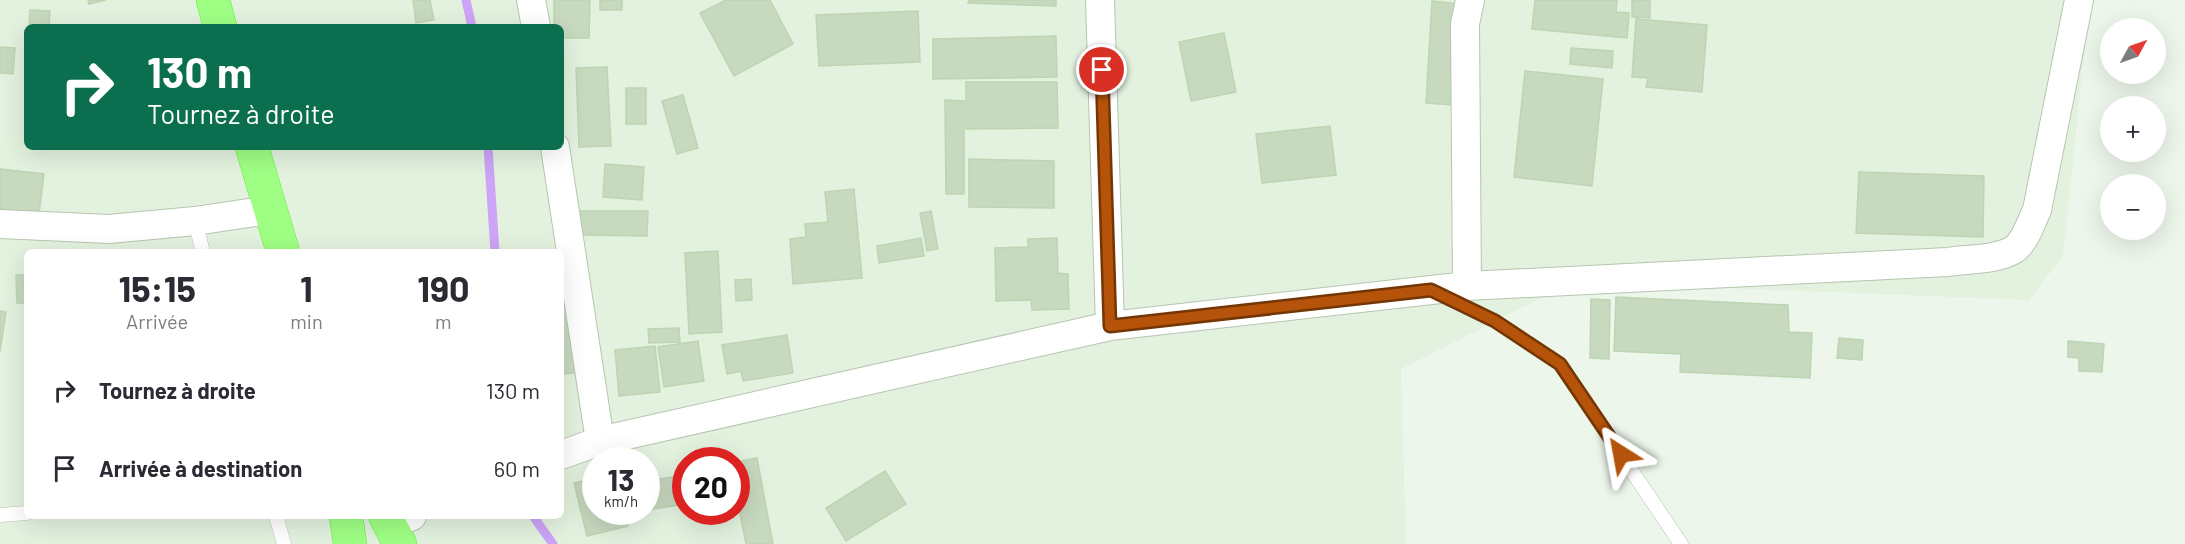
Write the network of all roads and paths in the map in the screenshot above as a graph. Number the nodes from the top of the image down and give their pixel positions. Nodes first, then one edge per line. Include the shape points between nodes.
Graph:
1 (213, 0) edge
2 (531, 0) edge
3 (1100, 0) edge
4 (1470, 0) edge
5 (2079, 0) edge
6 (219, 24) edge
7 (535, 24) edge
8 (253, 150) edge
9 (555, 150) edge
10 (269, 210) junction
11 (195, 221) junction
12 (0, 224) edge
13 (202, 249) edge
14 (282, 249) edge
15 (1467, 285) junction
16 (1431, 290) junction
17 (1110, 326) junction
18 (600, 441) junction
19 (564, 454) edge
20 (24, 513) edge
21 (0, 515) edge
22 (277, 519) edge
23 (346, 519) edge
24 (284, 544) edge
25 (350, 544) edge
26 (1681, 544) edge

1 - 6 highway
2 - 7 street
3 - 17 street
4 - 15 street via 1465,24
5 - 15 street via 2037,210 2013,250 1948,262
8 - 10 highway
9 - 18 street
10 - 11 street
10 - 14 highway
11 - 12 street via 110,229
11 - 13 lane
15 - 16 street
16 - 17 street
16 - 26 lane via 1495,321 1560,364
17 - 18 street
18 - 19 street
20 - 21 lane
22 - 24 lane
23 - 25 highway

